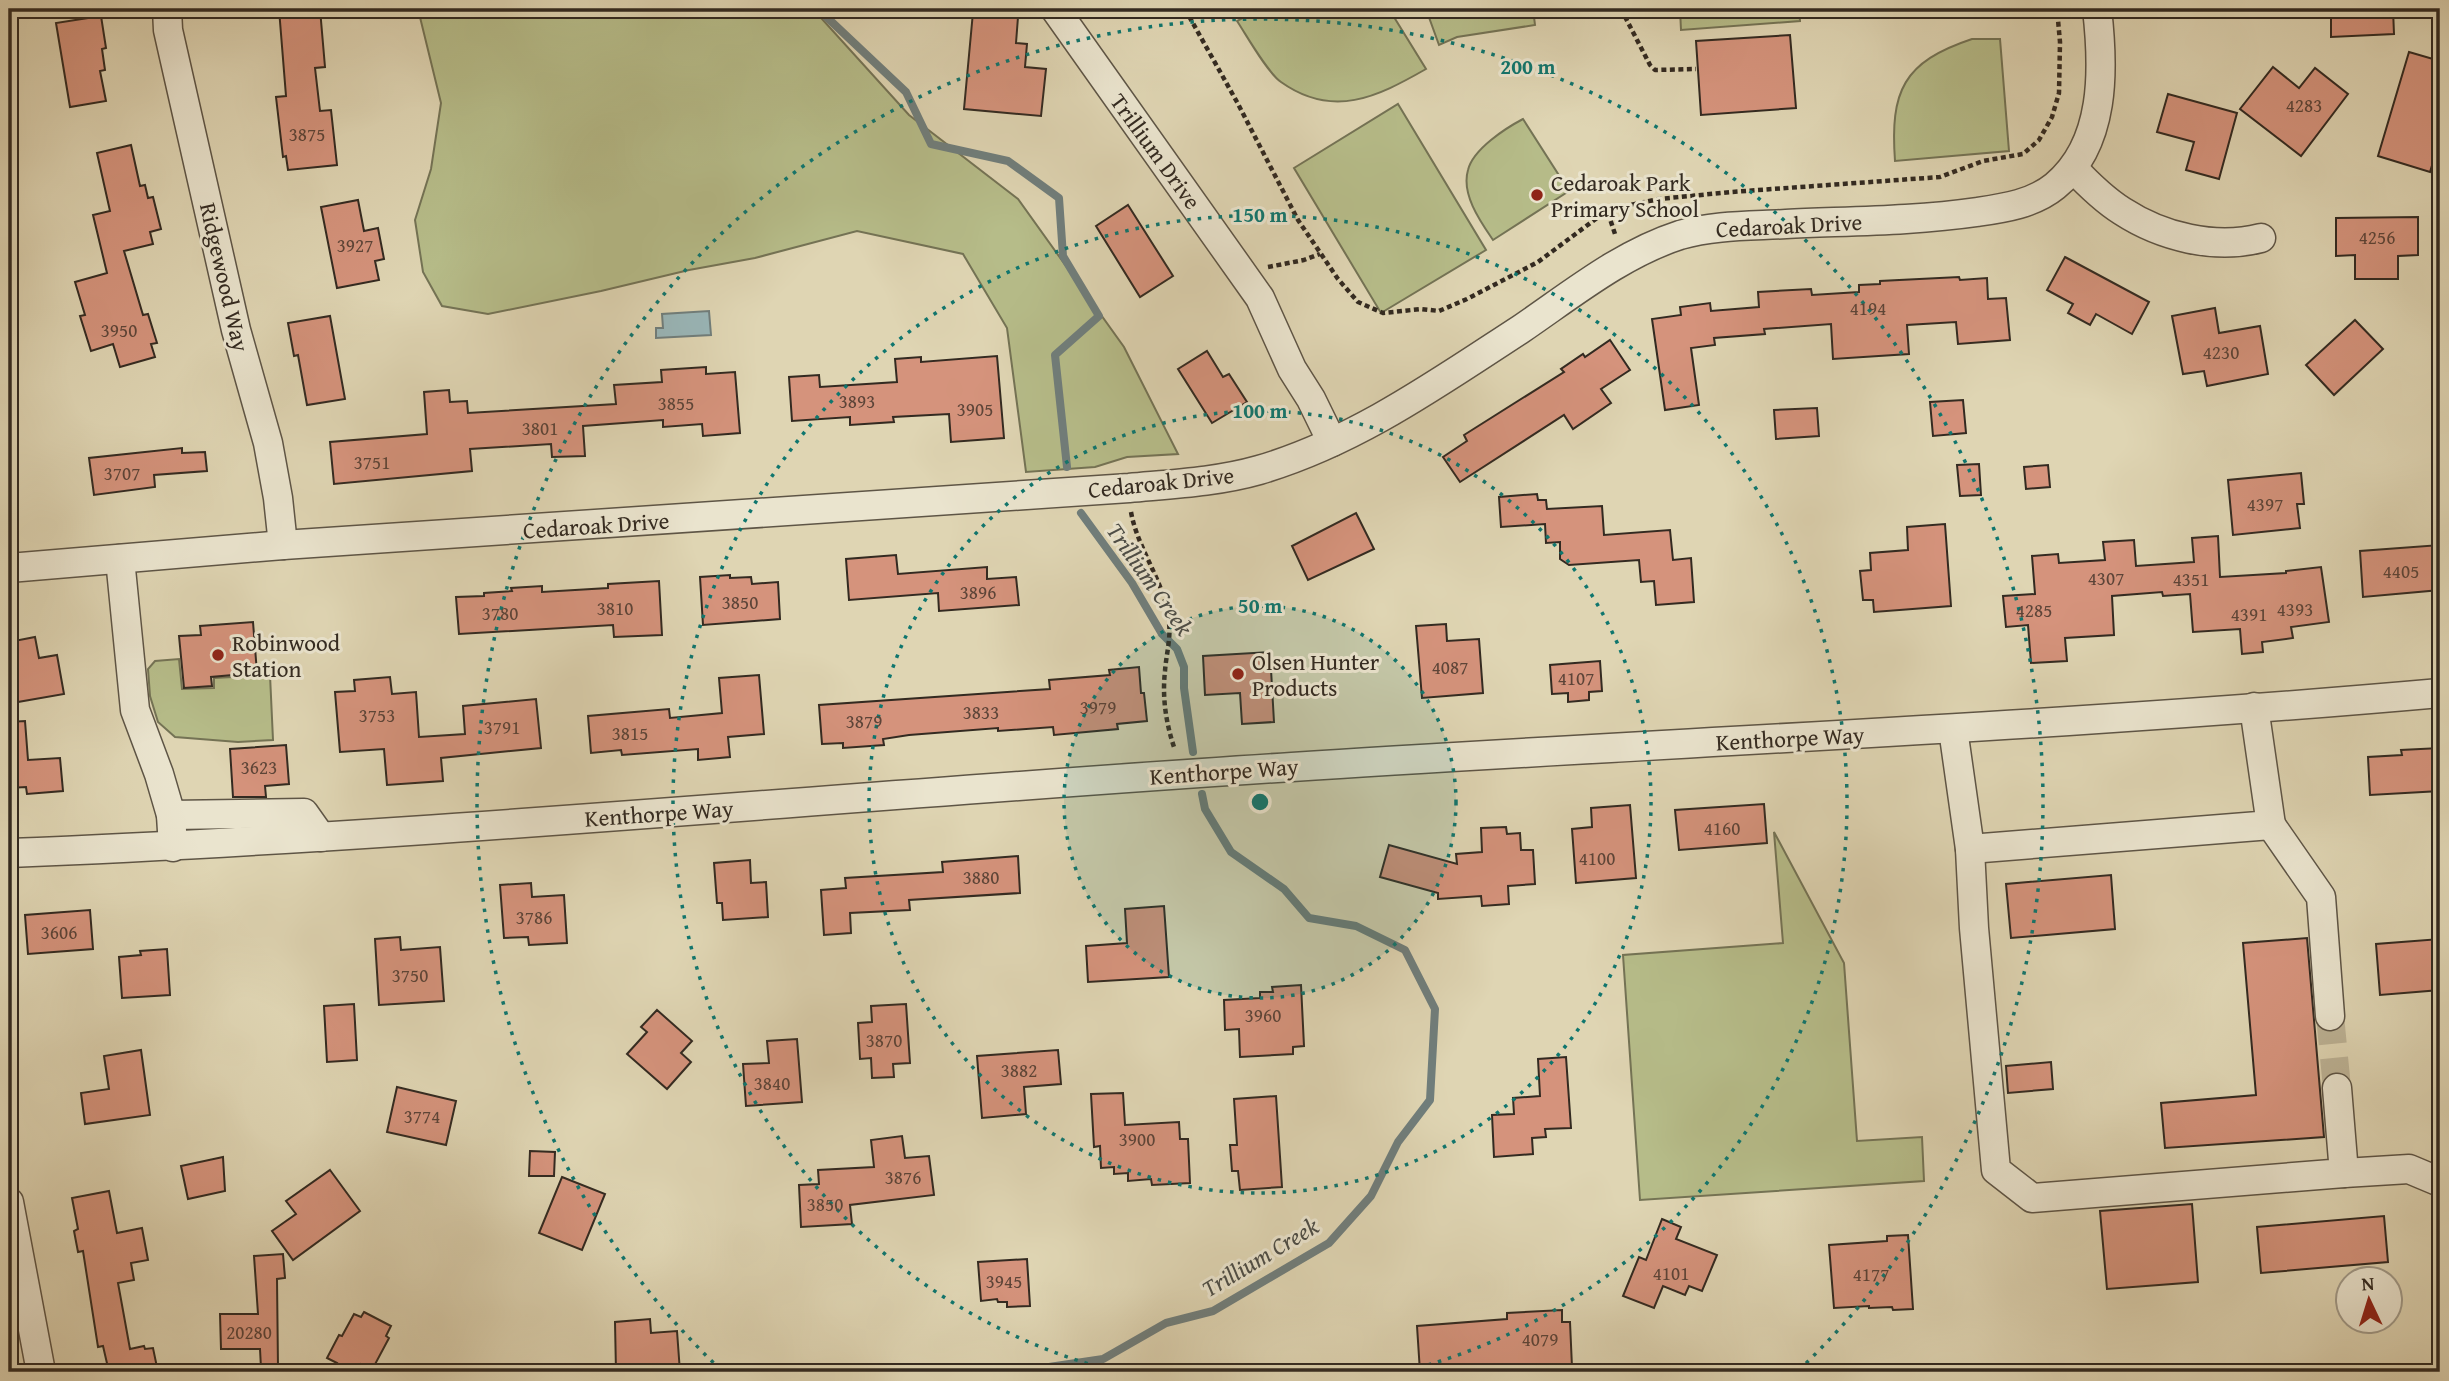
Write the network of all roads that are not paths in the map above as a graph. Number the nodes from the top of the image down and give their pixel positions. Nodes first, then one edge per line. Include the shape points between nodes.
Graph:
1 (167, 9) edge
2 (1055, 9) edge
3 (2097, 9) edge
4 (2073, 168) junction
5 (2261, 239) dead end
6 (1332, 442) junction
7 (283, 545) junction
8 (120, 559) junction
9 (9, 568) edge
10 (2440, 693) edge
11 (2254, 707) junction
12 (1953, 729) junction
13 (171, 815) junction
14 (2271, 825) junction
15 (321, 837) junction
16 (173, 847) junction
17 (1970, 849) junction
18 (9, 853) edge
19 (2330, 1016) tunnel mouth
20 (2337, 1088) tunnel mouth
21 (2344, 1173) junction
22 (2440, 1182) edge
23 (9, 1202) edge
24 (41, 1372) edge

1 - 7 street, Ridgewood Way via 236,330 268,443
2 - 6 street, Trillium Drive via 1260,298
3 - 4 street, Cedaroak Drive via 2101,44 2097,110 2084,152
4 - 5 street via 2122,211 2151,226 2210,242
4 - 6 street, Cedaroak Drive via 2035,198 1997,209 1726,227 1653,244 1429,389
6 - 7 street, Cedaroak Drive via 1258,470 1205,481
7 - 8 street, Cedaroak Drive
8 - 9 street, Cedaroak Drive
8 - 13 street via 135,710
10 - 11 street, Kenthorpe Way
11 - 12 street, Kenthorpe Way
11 - 14 street
12 - 15 street, Kenthorpe Way via 1182,774
12 - 17 street
13 - 15 street via 304,813
13 - 16 street
14 - 17 street
14 - 19 street via 2321,897
15 - 16 street, Kenthorpe Way
16 - 18 street, Kenthorpe Way
17 - 21 street via 1996,1170 2032,1198
20 - 21 street
21 - 22 street via 2409,1169
23 - 24 street

